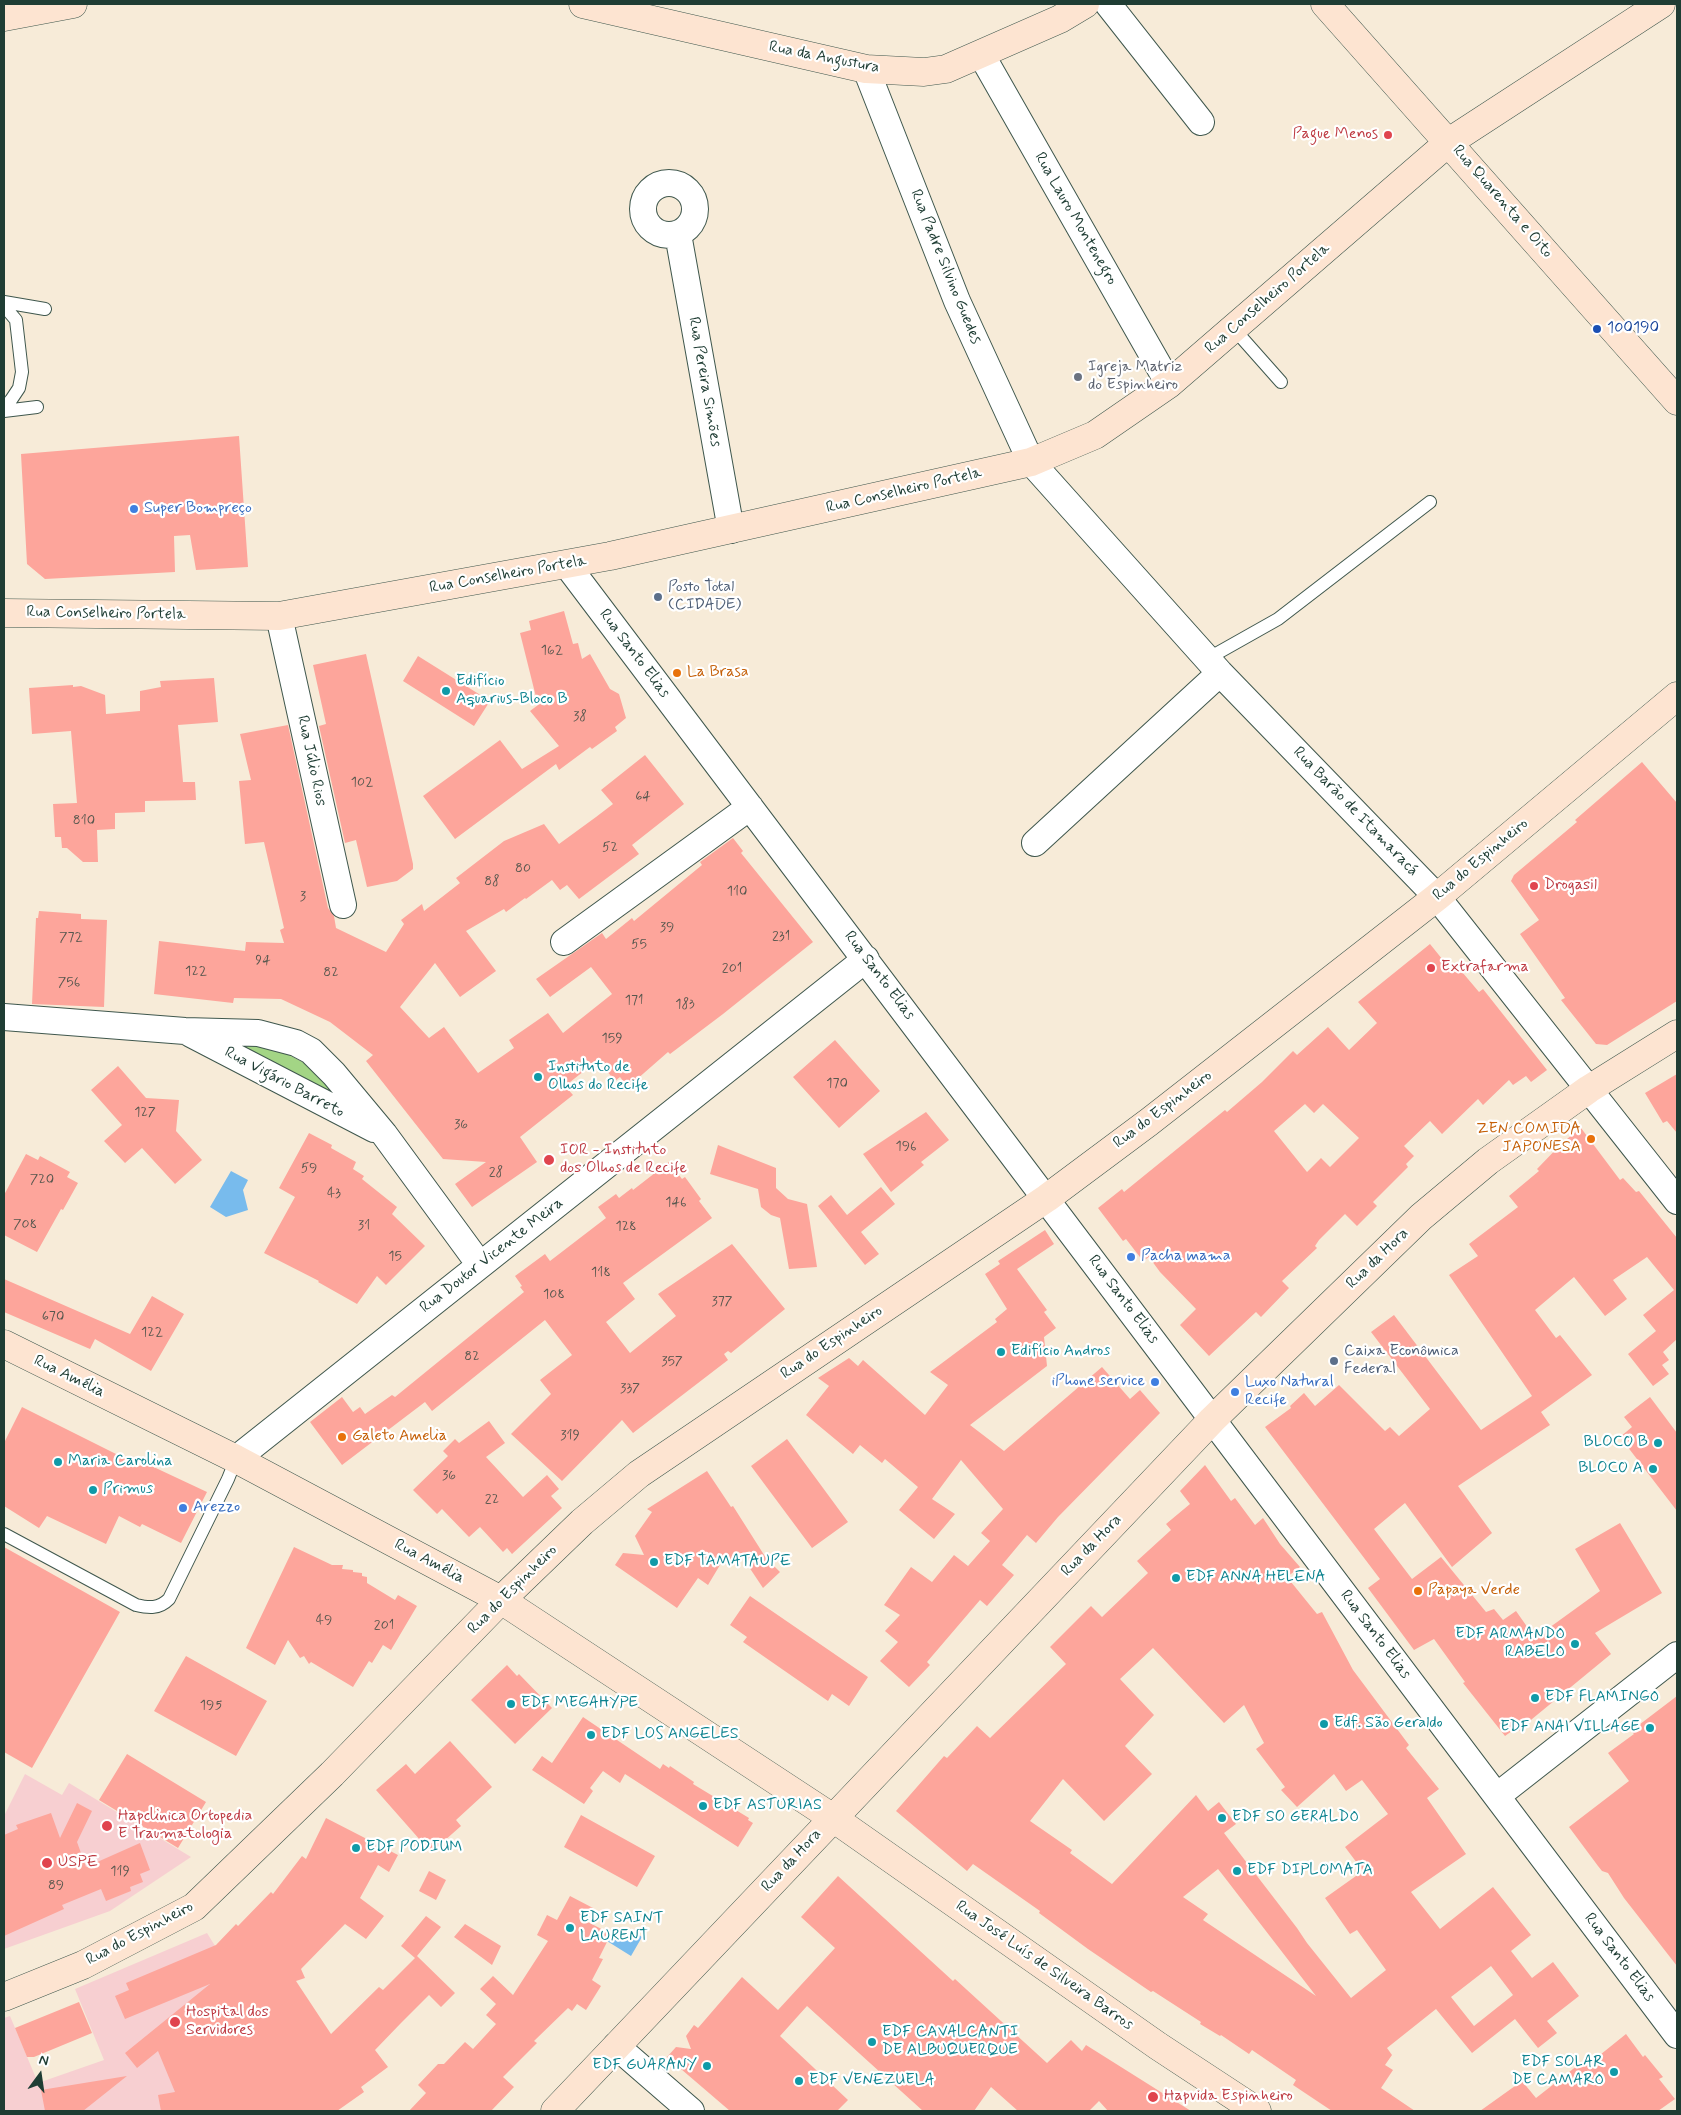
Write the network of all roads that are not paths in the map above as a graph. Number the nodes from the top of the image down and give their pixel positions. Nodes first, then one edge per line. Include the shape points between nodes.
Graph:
1 (73, 4) edge
2 (583, 4) edge
3 (1085, 4) edge
4 (1108, 4) edge
5 (1325, 4) edge
6 (1661, 4) edge
7 (1055, 11) edge
8 (4, 17) edge
9 (980, 54) junction
10 (866, 69) junction
11 (1201, 122) dead end
12 (1449, 142) junction
13 (678, 234) dead end
14 (4, 304) edge
15 (45, 309) dead end
16 (1234, 329) junction
17 (1281, 382) dead end
18 (1169, 384) junction
19 (1677, 401) edge
20 (38, 407) dead end
21 (4, 409) edge
22 (1031, 462) junction
23 (1430, 502) dead end
24 (731, 530) junction
25 (567, 565) junction
26 (4, 613) edge
27 (279, 616) junction
28 (1213, 666) junction
29 (1677, 696) edge
30 (750, 807) junction
31 (1035, 843) dead end
32 (1437, 897) junction
33 (343, 905) dead end
34 (564, 942) dead end
35 (866, 959) junction
36 (4, 1017) edge
37 (185, 1031) junction
38 (1677, 1034) edge
39 (1589, 1089) junction
40 (384, 1134) junction
41 (1046, 1198) junction
42 (1677, 1201) edge
43 (480, 1265) junction
44 (4, 1344) edge
45 (1212, 1420) junction
46 (236, 1459) junction
47 (4, 1534) edge
48 (501, 1600) junction
49 (1677, 1655) edge
50 (1497, 1796) junction
51 (833, 1818) junction
52 (4, 1997) edge
53 (1677, 2035) edge
54 (616, 2046) junction
55 (554, 2111) edge
56 (692, 2111) edge
57 (1257, 2111) edge

1 - 8 street
2 - 10 street, Rua da Angustura
3 - 7 street, Rua da Angustura
4 - 11 street
5 - 12 street, Rua Quarenta e Oito
6 - 12 street, Rua Conselheiro Portela
7 - 9 street, Rua da Angustura
9 - 10 street, Rua da Angustura via 946,69 924,72
9 - 18 street, Rua Lauro Montenegro
10 - 22 street, Rua Padre Silvino Guedes via 957,301
12 - 16 street, Rua Conselheiro Portela
12 - 19 street, Rua Quarenta e Oito
13 - 24 street, Rua Pereira Simões
14 - 15 lane
14 - 21 lane via 16,320 22,372 19,388
16 - 17 lane
16 - 18 street, Rua Conselheiro Portela
18 - 22 street, Rua Conselheiro Portela via 1096,435
20 - 21 lane
22 - 24 street, Rua Conselheiro Portela
22 - 28 street, Rua Barão de Itamaracá
23 - 28 lane
24 - 25 street, Rua Conselheiro Portela
25 - 27 street, Rua Conselheiro Portela
25 - 30 street, Rua Santo Elias
26 - 27 street, Rua Conselheiro Portela
27 - 33 street, Rua Júlio Rios
28 - 31 street
28 - 32 street, Rua Barão de Itamaracá
29 - 32 street, Rua do Espinheiro
30 - 34 street
30 - 35 street, Rua Santo Elias
32 - 39 street, Rua Barão de Itamaracá
32 - 41 street, Rua do Espinheiro via 1149,1122
35 - 41 street, Rua Santo Elias
35 - 43 street, Rua Doutor Vicente Meira
36 - 37 street, Rua Vigário Barreto
37 - 40 street, Rua Vigário Barreto
37 - 40 street, Rua Vigário Barreto via 258,1033 296,1043 310,1051 334,1074
38 - 39 street, Rua da Hora
39 - 42 street, Rua Barão de Itamaracá
39 - 45 street, Rua da Hora via 1488,1161 1421,1217
40 - 43 street, Rua Vigário Barreto
41 - 45 street, Rua Santo Elias
41 - 48 street, Rua do Espinheiro via 639,1474 582,1522
43 - 46 street, Rua Doutor Vicente Meira
44 - 46 street, Rua Amélia
45 - 50 street, Rua Santo Elias
45 - 51 street, Rua da Hora
46 - 47 lane via 169,1599 157,1607 136,1605
46 - 48 street, Rua Amélia
48 - 51 street, Rua Amélia
48 - 52 street, Rua do Espinheiro via 332,1774 194,1907 83,1965
49 - 50 street
50 - 53 street, Rua Santo Elias
51 - 54 street, Rua da Hora
51 - 57 street, Rua José Luís de Silveira Barros via 1158,2046
54 - 55 street, Rua da Hora
54 - 56 street

